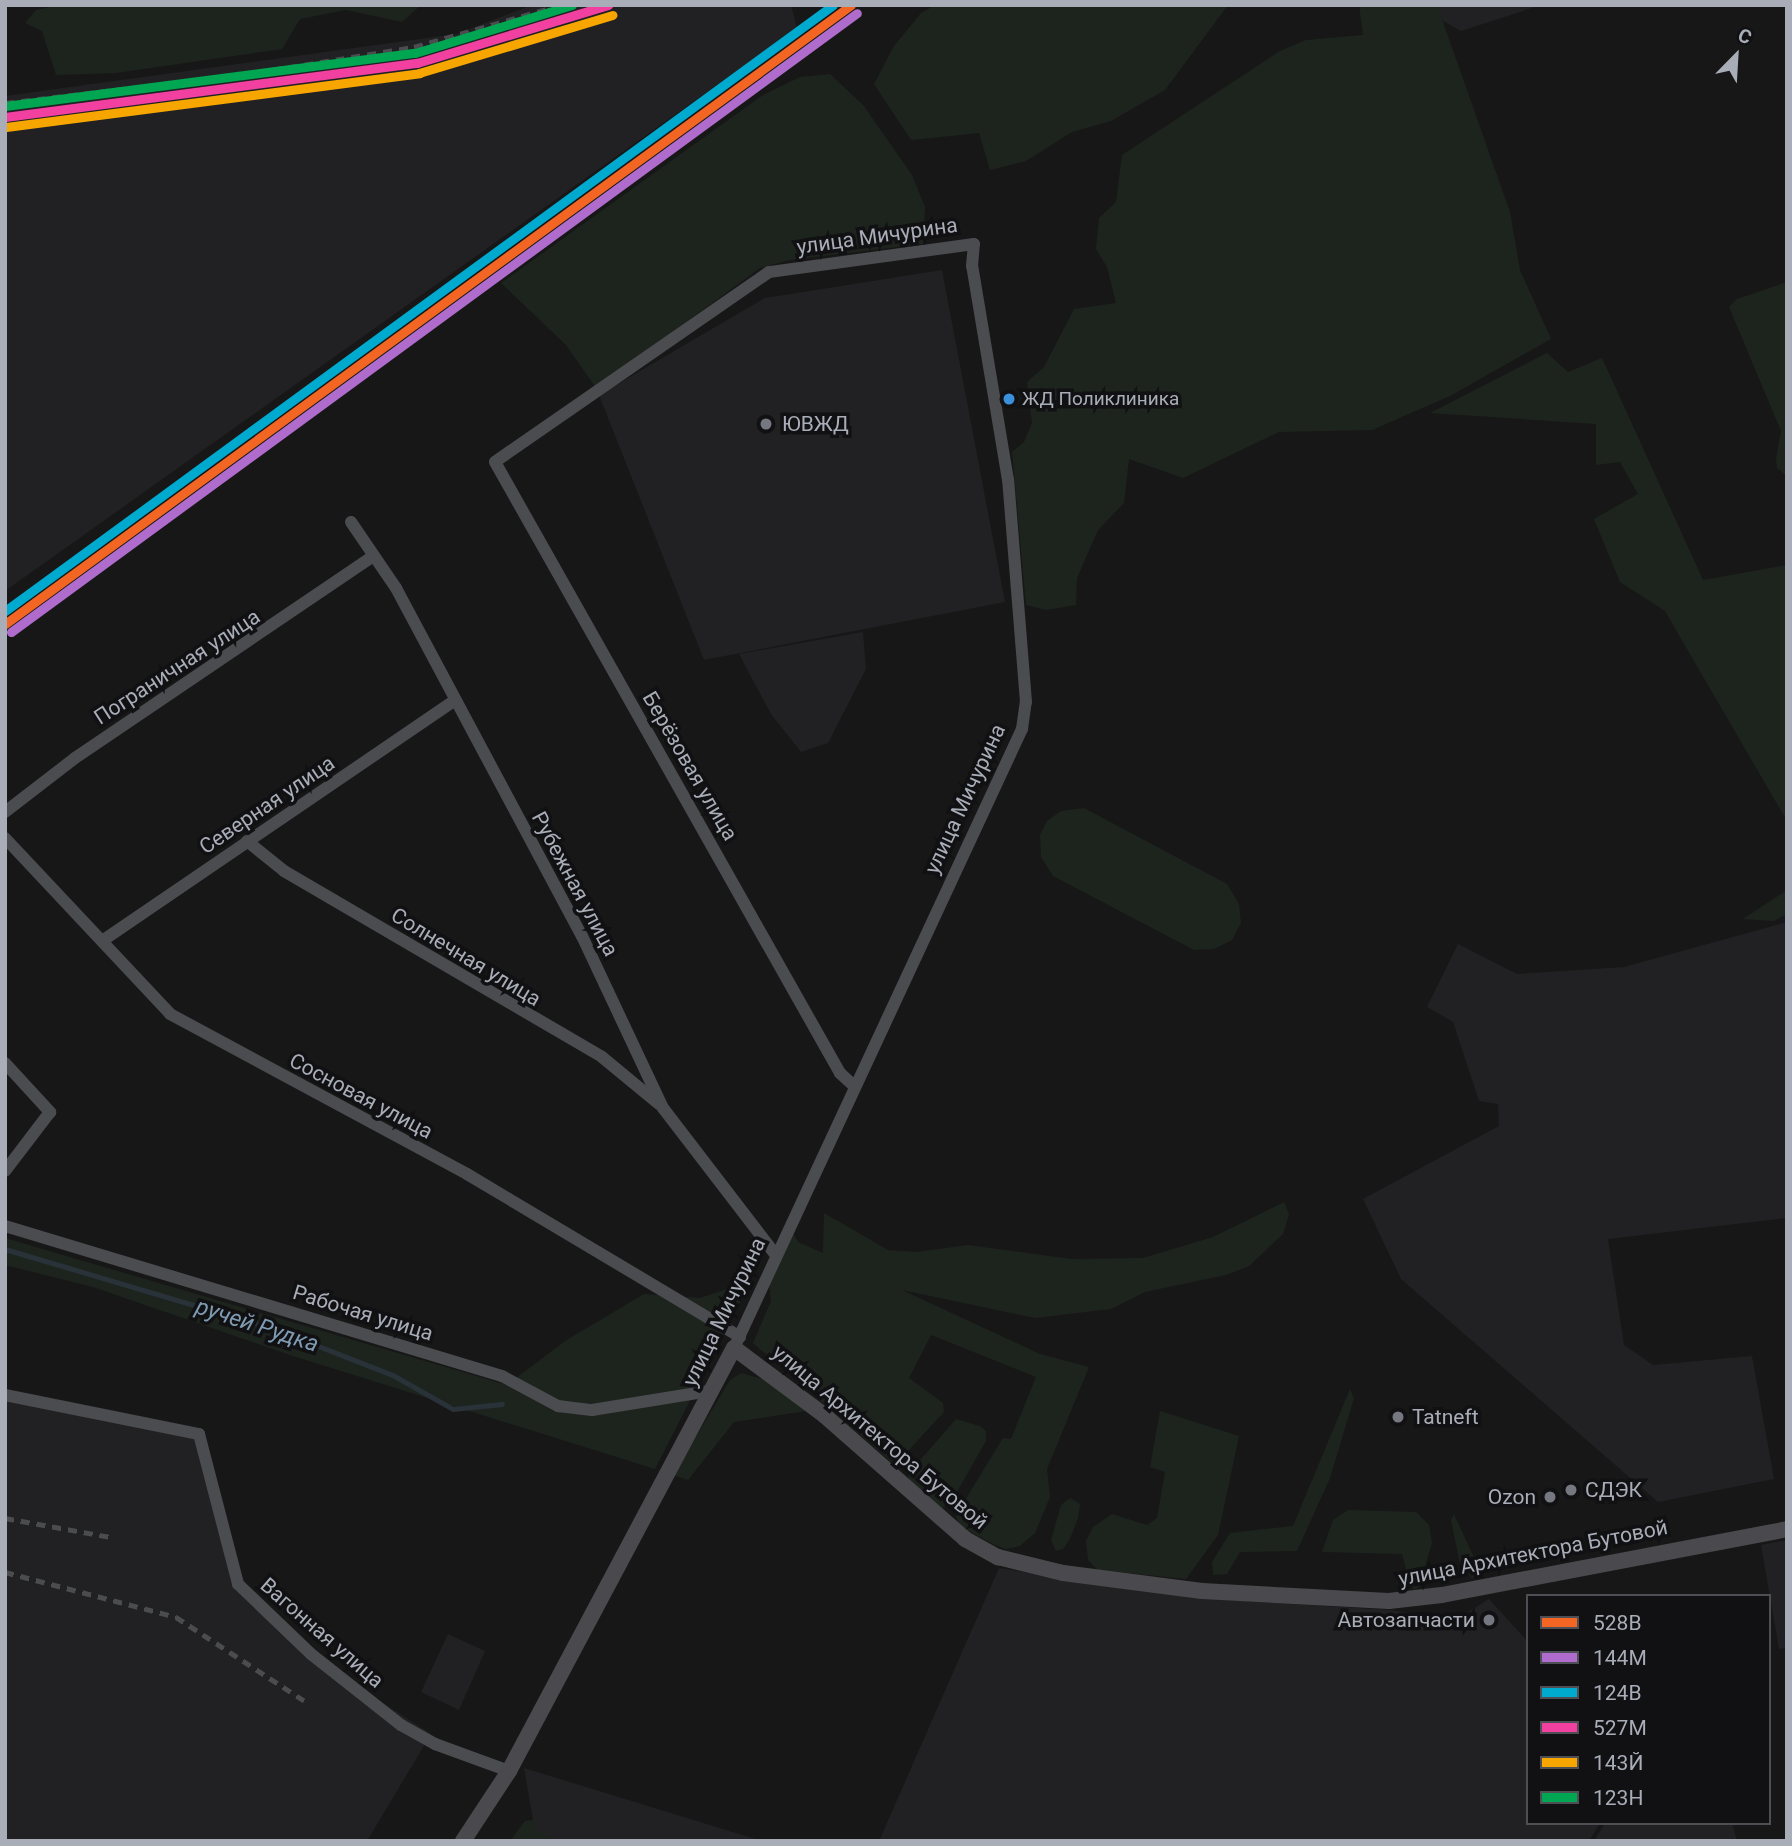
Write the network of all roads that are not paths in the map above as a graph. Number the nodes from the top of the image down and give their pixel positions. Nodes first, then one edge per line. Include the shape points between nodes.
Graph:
1 (495, 462) joint
2 (351, 522) dead end
3 (372, 557) junction
4 (453, 702) junction
5 (5, 812) edge
6 (5, 838) edge
7 (247, 841) junction
8 (102, 941) junction
9 (5, 1063) edge
10 (854, 1086) junction
11 (663, 1108) junction
12 (5, 1171) edge
13 (5, 1226) edge
14 (776, 1255) junction
15 (737, 1343) junction
16 (709, 1391) junction
17 (5, 1395) edge
18 (1787, 1529) edge
19 (509, 1771) junction
20 (463, 1841) edge

1 - 10 street, Берёзовая улица via 840,1073
1 - 10 street, улица Мичурина via 769,272 974,244 972,266 1008,480 1026,702 1022,729
2 - 3 street, Рубежная улица
3 - 4 street, Рубежная улица via 396,588
3 - 5 street, Пограничная улица via 75,758
4 - 7 street, Северная улица
4 - 11 street, Рубежная улица via 583,936
6 - 8 street, Сосновая улица
7 - 8 street, Северная улица
7 - 11 street, Солнечная улица via 284,871 602,1057
8 - 15 street, Сосновая улица via 170,1014 467,1174
9 - 12 street via 50,1112
10 - 14 street, улица Мичурина
11 - 14 street, Рубежная улица
13 - 16 street, Рабочая улица via 502,1376 558,1406 593,1410
14 - 15 street, улица Мичурина
15 - 16 main road, улица Мичурина
15 - 18 main road, улица Архитектора Бутовой via 965,1539 998,1557 1063,1573 1202,1591 1389,1601 1442,1595
16 - 19 main road, улица Мичурина
17 - 19 street, Вагонная улица via 199,1434 238,1584 311,1654 401,1725 435,1744
19 - 20 main road, улица Мичурина

